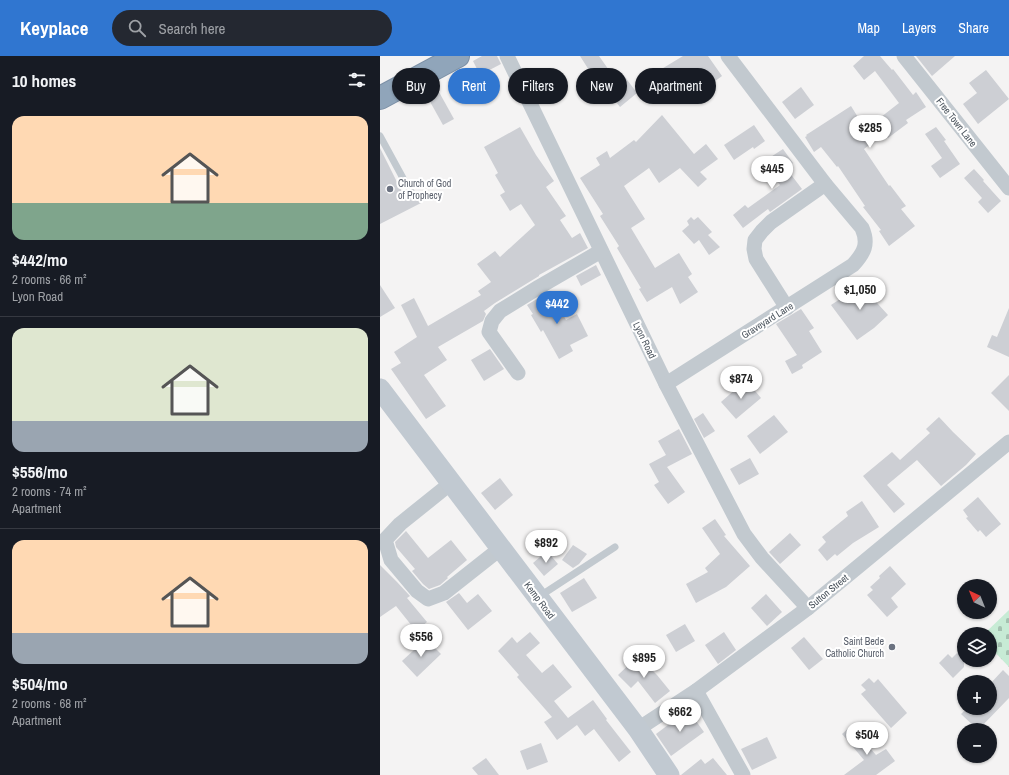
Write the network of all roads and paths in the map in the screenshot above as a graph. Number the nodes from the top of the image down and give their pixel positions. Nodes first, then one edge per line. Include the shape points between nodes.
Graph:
1 (458, 56) edge
2 (507, 56) edge
3 (728, 56) edge
4 (904, 56) edge
5 (380, 98) edge
6 (380, 136) edge
7 (404, 180) dead end
8 (825, 184) junction
9 (1009, 188) edge
10 (601, 251) junction
11 (787, 308) junction
12 (518, 373) dead end
13 (666, 384) junction
14 (380, 389) edge
15 (1006, 450) edge
16 (451, 483) junction
17 (615, 547) dead end
18 (501, 548) junction
19 (538, 598) junction
20 (808, 608) junction
21 (696, 691) junction
22 (638, 729) junction
23 (669, 775) edge
24 (743, 775) edge

1 - 5 highway
2 - 10 street, Lyon Road
3 - 8 street
4 - 9 street, Free Town Lane
6 - 7 lane
8 - 11 street via 771,222 755,240 756,259
8 - 11 street, Graveyard Lane via 862,228 865,235 864,251 853,265
10 - 12 street via 500,311 492,321 490,332
10 - 13 street, Lyon Road
11 - 13 street, Graveyard Lane
13 - 20 street, Lyon Road via 744,534 762,558
14 - 16 street, Kemp Road
15 - 20 street, Sutton Street
16 - 18 street, Kemp Road
16 - 18 street via 400,524 385,540 391,560 417,591 428,599 444,594
17 - 19 lane
18 - 19 street, Kemp Road
19 - 22 street, Kemp Road
20 - 21 street, Sutton Street
21 - 22 street, Sutton Street
21 - 24 street
22 - 23 street, Kemp Road

